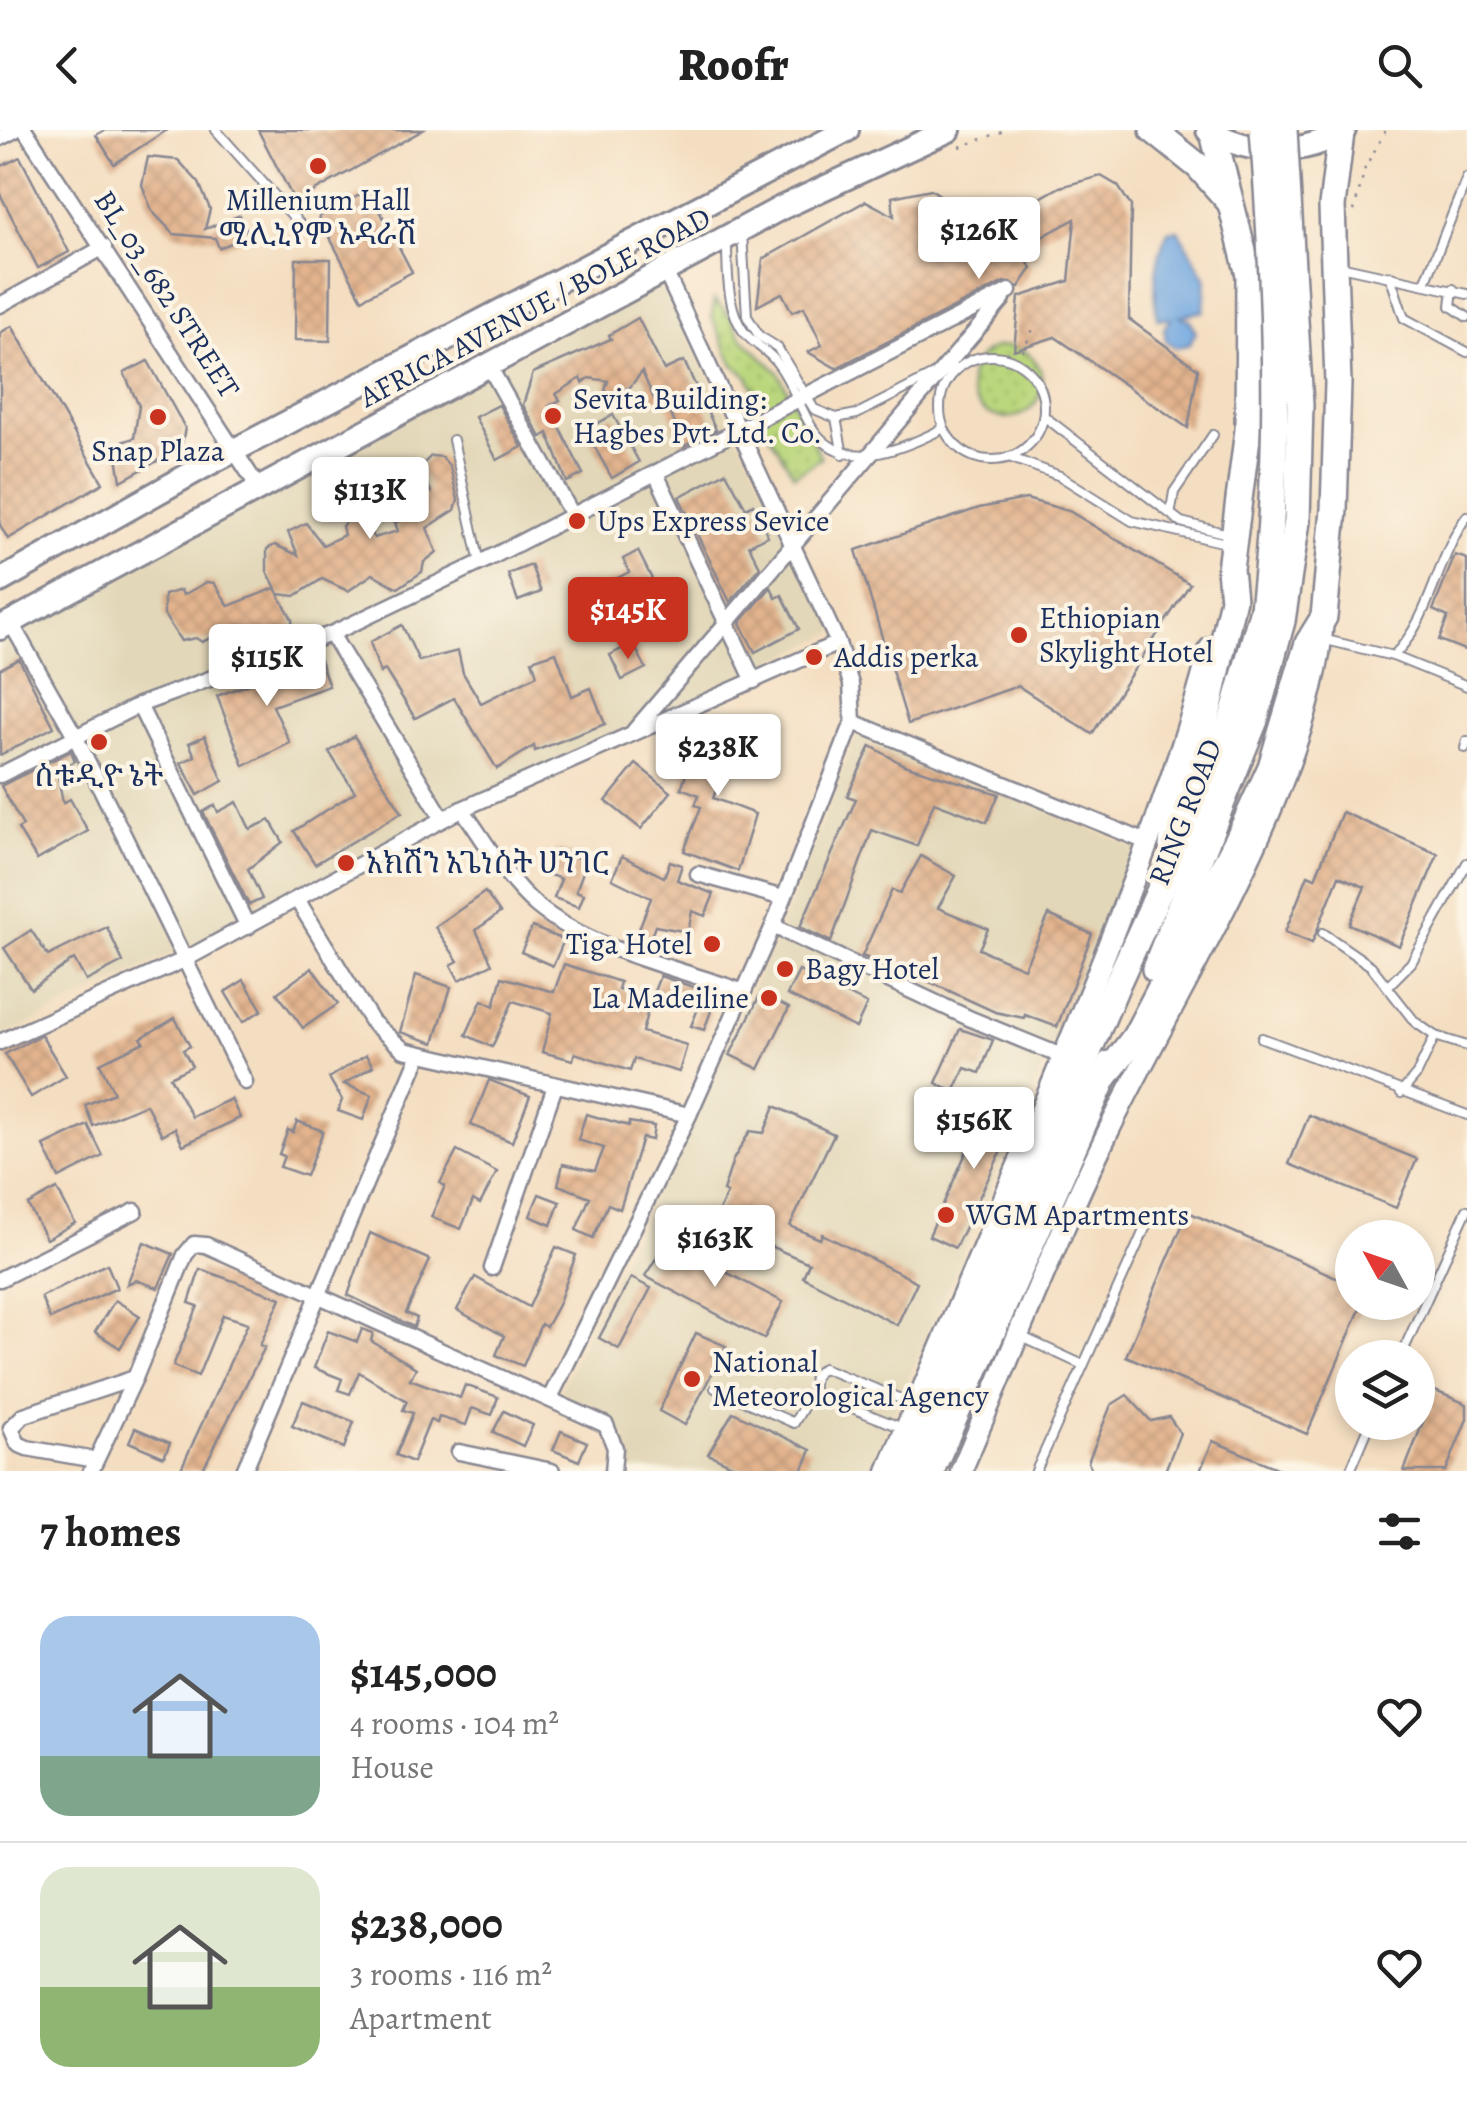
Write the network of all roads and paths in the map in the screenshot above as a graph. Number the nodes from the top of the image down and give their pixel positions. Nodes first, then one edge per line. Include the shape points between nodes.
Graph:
1 (15, 130) edge
2 (25, 130) edge
3 (216, 130) edge
4 (847, 130) edge
5 (949, 130) edge
6 (1153, 130) edge
7 (1263, 130) edge
8 (1284, 130) edge
9 (1386, 130) edge
10 (1211, 132) edge
11 (1342, 132) edge
12 (0, 138) edge
13 (1467, 178) edge
14 (1234, 208) junction
15 (1354, 220) dead end
16 (299, 223) dead end
17 (735, 233) junction
18 (104, 248) junction
19 (1332, 266) junction
20 (664, 271) junction
21 (1390, 276) junction
22 (1425, 284) junction
23 (1453, 289) junction
24 (1009, 291) junction
25 (1467, 294) edge
26 (0, 304) edge
27 (1467, 317) edge
28 (1036, 324) dead end
29 (1467, 352) edge
30 (1018, 361) junction
31 (489, 366) junction
32 (956, 368) junction
33 (836, 418) junction
34 (1044, 418) junction
35 (942, 429) junction
36 (744, 435) junction
37 (1212, 435) dead end
38 (453, 440) dead end
39 (236, 450) junction
40 (844, 455) junction
41 (1009, 456) junction
42 (658, 478) junction
43 (260, 490) junction
44 (1171, 510) junction
45 (1467, 516) edge
46 (575, 520) junction
47 (1233, 550) junction
48 (480, 563) junction
49 (2, 575) edge
50 (1273, 615) junction
51 (5, 625) edge
52 (1323, 628) junction
53 (331, 634) junction
54 (838, 643) junction
55 (1393, 656) junction
56 (754, 682) junction
57 (1467, 686) edge
58 (139, 705) junction
59 (852, 722) junction
60 (74, 734) junction
61 (630, 736) junction
62 (0, 775) edge
63 (462, 809) junction
64 (443, 819) junction
65 (1149, 843) junction
66 (1175, 861) junction
67 (1467, 863) edge
68 (698, 874) dead end
69 (783, 898) junction
70 (298, 901) junction
71 (248, 926) junction
72 (773, 926) junction
73 (1323, 933) dead end
74 (184, 960) junction
75 (1390, 984) junction
76 (742, 992) junction
77 (1434, 1036) junction
78 (1262, 1038) dead end
79 (0, 1042) edge
80 (1467, 1046) edge
81 (420, 1054) junction
82 (1064, 1057) junction
83 (1104, 1078) junction
84 (244, 1082) dead end
85 (555, 1086) junction
86 (1400, 1093) junction
87 (1467, 1115) edge
88 (689, 1116) junction
89 (1467, 1210) edge
90 (135, 1211) dead end
91 (1150, 1217) dead end
92 (492, 1268) dead end
93 (0, 1279) edge
94 (314, 1296) junction
95 (1020, 1336) junction
96 (1408, 1340) edge
97 (1083, 1366) junction
98 (135, 1378) junction
99 (715, 1388) dead end
100 (812, 1392) junction
101 (550, 1398) junction
102 (916, 1405) junction
103 (906, 1429) junction
104 (1363, 1440) edge
105 (458, 1452) dead end
106 (93, 1465) edge
107 (244, 1471) edge
108 (552, 1471) edge
109 (614, 1471) edge
110 (888, 1471) edge
111 (910, 1471) edge
112 (932, 1471) edge
113 (961, 1471) edge
114 (1036, 1471) edge
115 (1350, 1471) edge

1 - 12 street
2 - 18 street, BL_03_682 STREET
3 - 16 lane
4 - 39 main road, AFRICA AVENUE / BOLE ROAD
5 - 17 main road, AFRICA AVENUE / BOLE ROAD
6 - 14 highway via 1198,166
7 - 50 highway, RING ROAD, bridge via 1278,374
8 - 50 highway, RING ROAD, bridge via 1300,404 1297,521
9 - 15 path via 1365,168
10 - 11 main road via 1277,150
10 - 14 highway
11 - 19 highway
13 - 22 lane
14 - 47 highway via 1252,320 1244,478
17 - 20 main road, AFRICA AVENUE / BOLE ROAD
17 - 33 lane via 750,324 777,347 814,409
17 - 40 lane via 733,312 779,365 824,445
18 - 26 street
18 - 39 street, BL_03_682 STREET
19 - 21 lane
19 - 52 highway via 1338,385
20 - 31 main road, AFRICA AVENUE / BOLE ROAD
20 - 36 street
21 - 22 lane
21 - 29 lane via 1404,318
22 - 23 lane
23 - 25 lane
23 - 27 lane via 1451,306
24 - 46 street
24 - 48 street
24 - 61 street
28 - 30 path
30 - 32 lane via 986,355
30 - 34 lane via 1040,385
31 - 43 main road, AFRICA AVENUE / BOLE ROAD
31 - 46 street
32 - 33 lane
32 - 35 lane via 939,396
33 - 40 lane
34 - 41 lane via 1030,446
34 - 44 lane
35 - 40 lane via 861,457
35 - 41 lane via 962,454 997,462
36 - 42 street
36 - 54 street
37 - 44 lane via 1174,492
38 - 48 lane
39 - 43 street, BL_03_682 STREET
39 - 49 main road, AFRICA AVENUE / BOLE ROAD
41 - 47 lane via 1060,476 1132,520
42 - 46 street
42 - 56 street
43 - 51 main road, AFRICA AVENUE / BOLE ROAD
44 - 47 lane
45 - 55 lane via 1414,630
47 - 65 street via 1190,729
47 - 66 highway via 1233,599 1175,820
48 - 53 street
50 - 66 highway, RING ROAD
50 - 83 highway, RING ROAD via 1256,720
51 - 60 street
52 - 55 lane
52 - 83 highway via 1308,643 1270,768 1239,837 1135,1037
52 - 95 street via 1293,751 1257,836 1104,1138
53 - 58 street
53 - 64 street
54 - 56 street
54 - 59 street via 851,684
55 - 57 lane
56 - 61 street
58 - 60 street
58 - 71 street
59 - 65 street
59 - 69 street
60 - 62 street
60 - 74 street
61 - 63 street
63 - 64 street
63 - 76 street via 520,888 553,918
64 - 70 street
65 - 82 street
66 - 111 highway, RING ROAD
67 - 75 lane via 1411,963
68 - 69 street
69 - 72 street
70 - 71 street
70 - 81 street via 372,1022 404,1050
71 - 74 street
72 - 76 street
72 - 82 street
73 - 75 lane
74 - 79 street
74 - 84 street
75 - 77 lane via 1406,1012
76 - 88 street
77 - 80 lane
77 - 86 lane
78 - 86 lane
81 - 85 street
81 - 94 street
82 - 102 street
83 - 112 highway, RING ROAD
85 - 88 street
85 - 92 street
86 - 87 lane
88 - 101 street
89 - 96 lane
90 - 93 street
91 - 97 lane
94 - 98 street via 194,1244
94 - 101 street
94 - 107 street
95 - 97 lane
95 - 113 street
97 - 114 lane
98 - 106 street
98 - 106 street via 24,1416 11,1428 18,1444
99 - 100 lane via 794,1422
100 - 102 lane via 814,1376 824,1368
100 - 103 lane
101 - 109 street via 606,1425
102 - 103 street
103 - 110 street
104 - 115 lane
105 - 108 street

